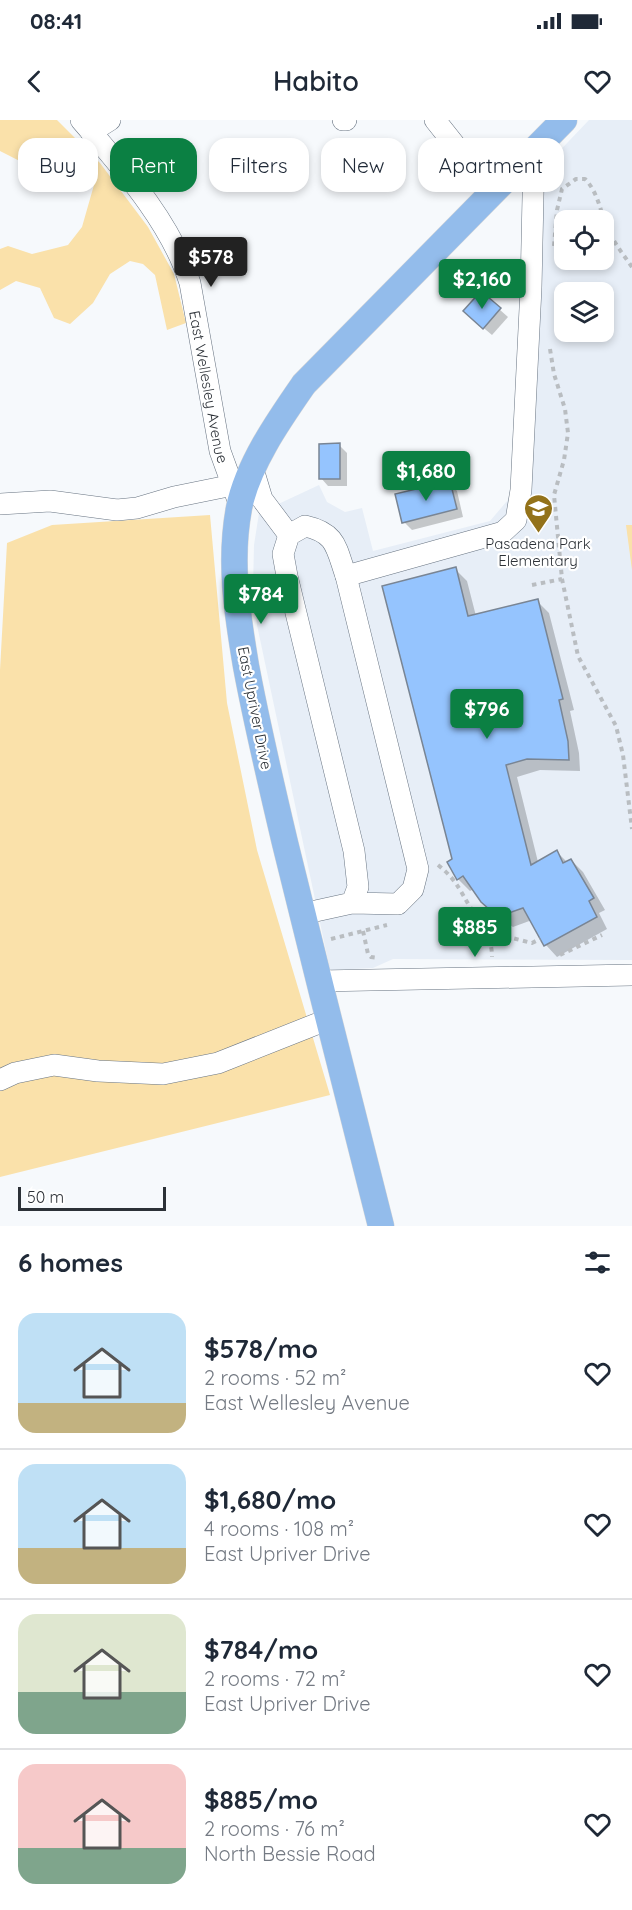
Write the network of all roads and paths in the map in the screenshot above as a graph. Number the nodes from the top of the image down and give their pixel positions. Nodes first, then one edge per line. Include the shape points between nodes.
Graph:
1 (110, 120) edge
2 (435, 120) edge
3 (564, 120) edge
4 (86, 126) edge
5 (547, 138) edge
6 (533, 192) edge
7 (493, 193) joint
8 (553, 257) dead end
9 (632, 267) edge
10 (549, 344) dead end
11 (253, 470) junction
12 (236, 496) junction
13 (0, 504) edge
14 (289, 535) junction
15 (346, 576) junction
16 (562, 579) junction
17 (532, 585) dead end
18 (632, 829) edge
19 (438, 865) dead end
20 (352, 903) junction
21 (302, 914) junction
22 (363, 932) dead end
23 (487, 932) junction
24 (602, 935) dead end
25 (540, 939) dead end
26 (481, 957) dead end
27 (492, 957) junction
28 (502, 957) dead end
29 (552, 957) dead end
30 (388, 958) dead end
31 (632, 975) edge
32 (320, 981) junction
33 (329, 1019) junction
34 (0, 1080) edge
35 (381, 1226) edge

1 - 4 street
2 - 7 street
3 - 5 main road, East Upriver Drive
4 - 12 street, East Wellesley Avenue via 132,180 182,258 190,283 220,451
6 - 15 street via 521,489 516,520 503,532
7 - 11 main road, East Upriver Drive via 304,384
8 - 9 path via 562,189 576,179 585,179 618,249
10 - 16 path via 568,433 554,495
11 - 12 main road, East Upriver Drive
11 - 14 street via 262,499
12 - 13 street via 174,497 117,510 50,501
12 - 21 main road, East Upriver Drive via 237,614 269,779
14 - 15 street via 305,526 321,530 334,542
14 - 20 street via 283,554 287,576 354,851 358,887
15 - 20 street via 418,869 413,889 398,904
16 - 17 path
16 - 18 path via 578,656 616,726
19 - 23 path via 452,877
20 - 21 street
21 - 32 main road, East Upriver Drive
22 - 30 path via 368,954
23 - 25 path via 532,943
23 - 27 path
24 - 29 path
26 - 27 path
27 - 28 path
31 - 32 street
32 - 33 main road, East Upriver Drive
33 - 34 street via 218,1063 163,1074 54,1065
33 - 35 main road, East Upriver Drive

